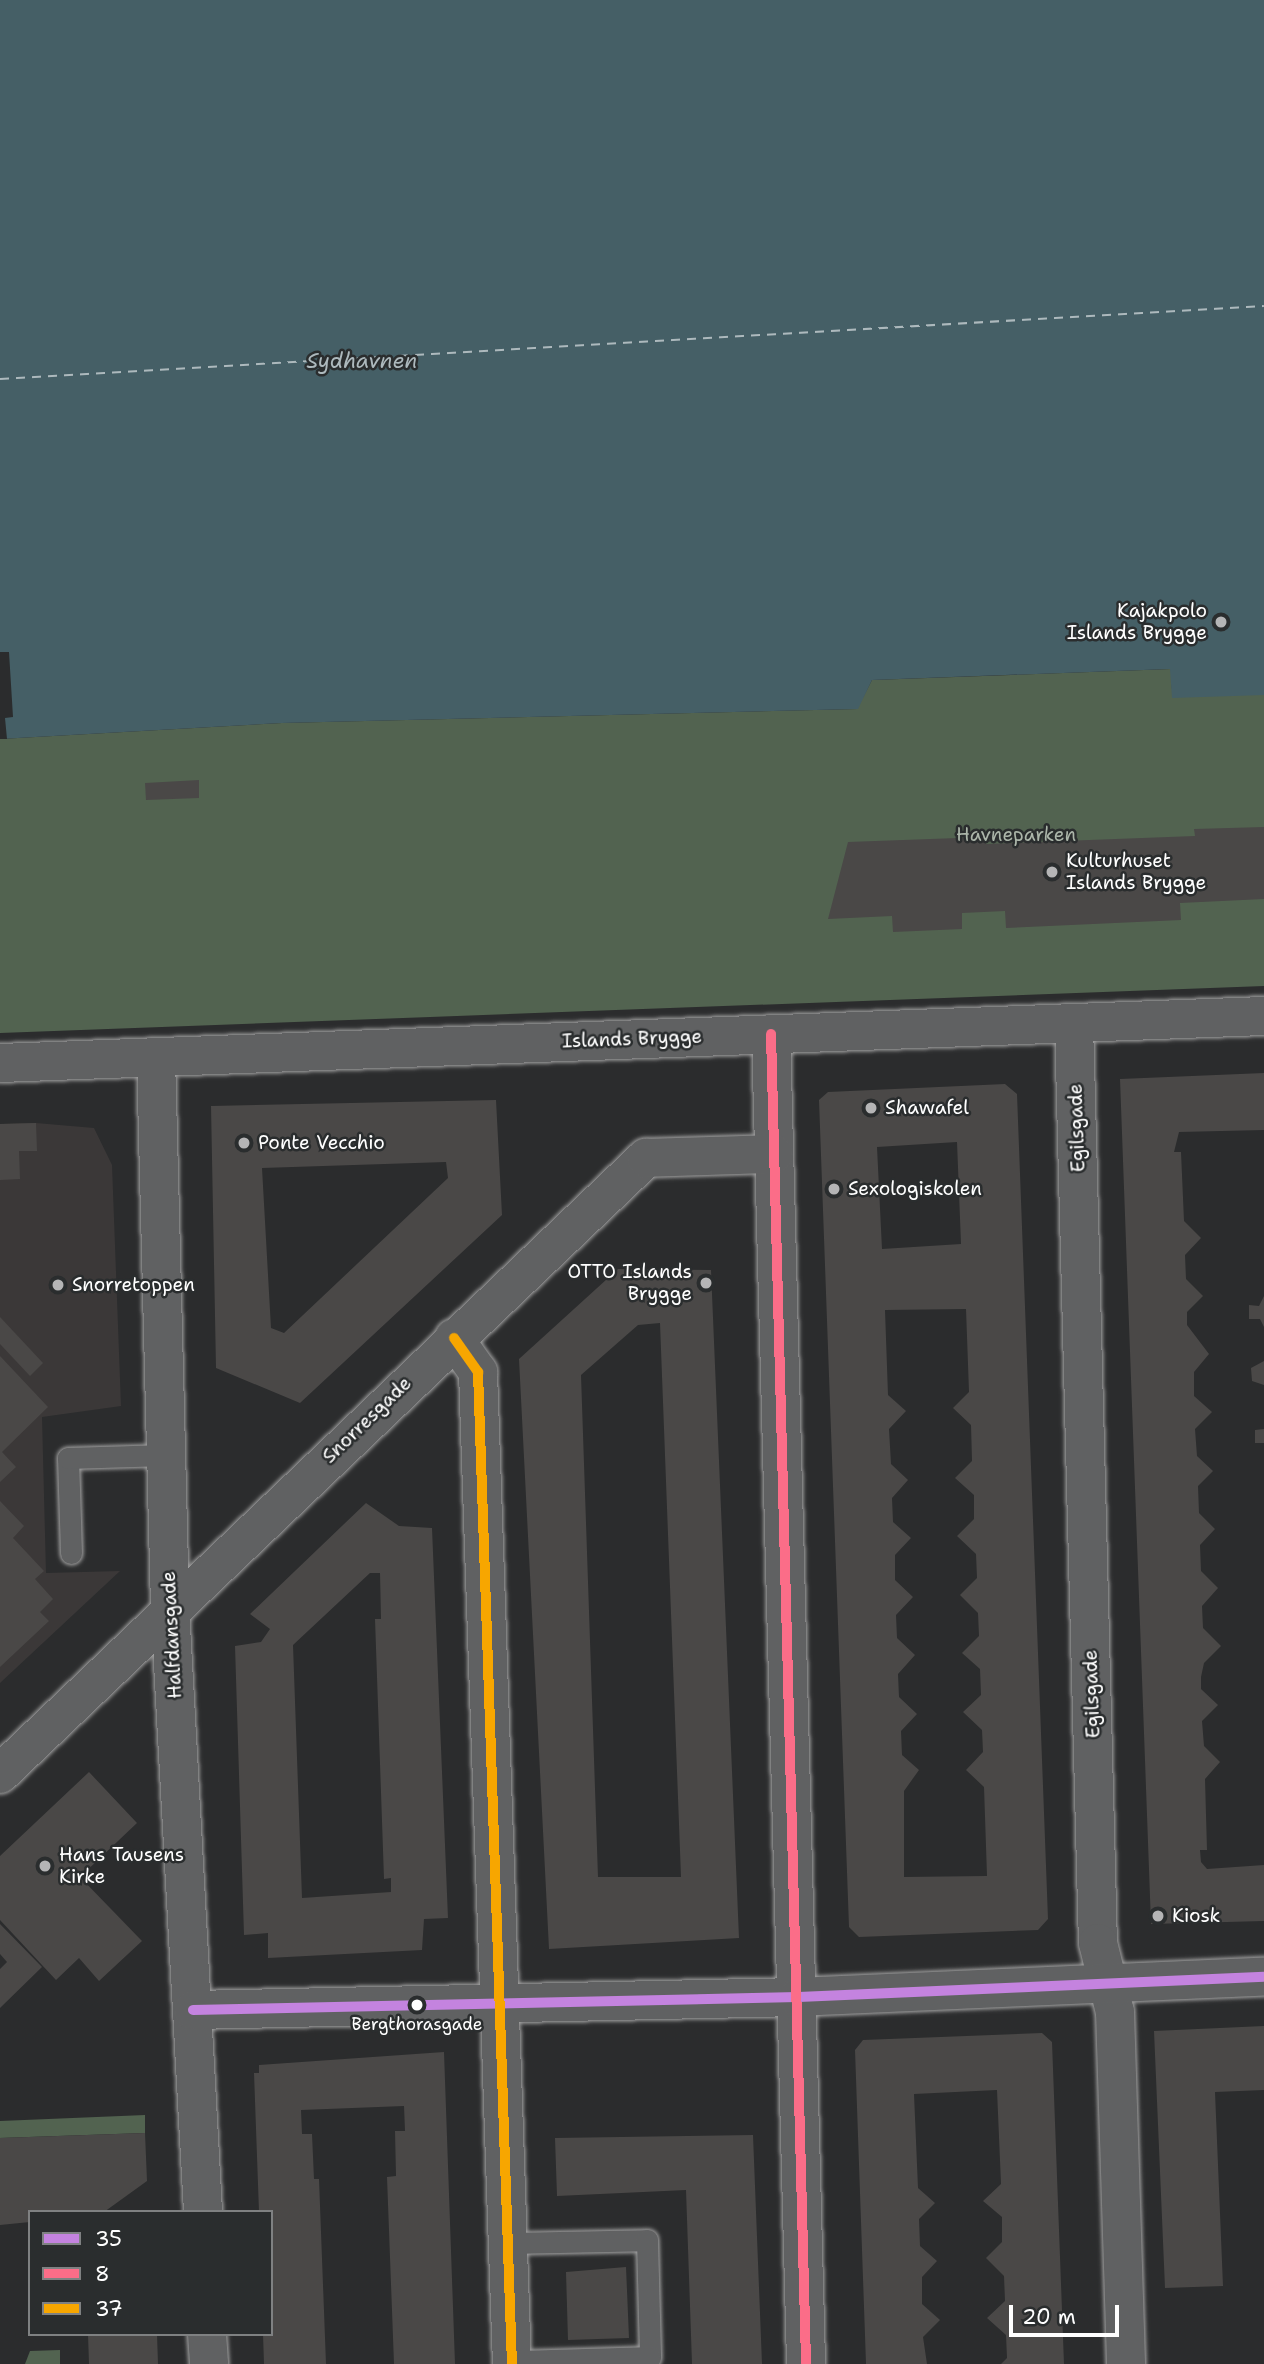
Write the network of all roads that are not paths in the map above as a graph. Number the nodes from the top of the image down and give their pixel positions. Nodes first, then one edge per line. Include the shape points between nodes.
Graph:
1 (1264, 1016) edge
2 (1074, 1023) junction
3 (771, 1034) junction
4 (156, 1057) junction
5 (0, 1063) edge
6 (774, 1154) junction
7 (454, 1338) junction
8 (166, 1455) junction
9 (71, 1553) dead end
10 (170, 1608) junction
11 (0, 1774) edge
12 (1264, 1977) edge
13 (1108, 1980) junction
14 (798, 1997) junction
15 (502, 2000) junction
16 (193, 2010) junction
17 (203, 2210) edge
18 (509, 2243) junction
19 (207, 2336) edge
20 (512, 2362) edge
21 (209, 2364) edge
22 (806, 2364) edge
23 (1126, 2364) edge

1 - 2 street, Islands Brygge
2 - 3 street, Islands Brygge
2 - 13 street, Egilsgade via 1098,1943
3 - 4 street, Islands Brygge
3 - 6 street
4 - 5 street, Islands Brygge
4 - 8 street, Halfdansgade
6 - 7 street, Snorresgade via 646,1158
6 - 14 street
7 - 10 street, Snorresgade
7 - 15 street via 478,1372
8 - 9 lane via 68,1458
8 - 10 street, Halfdansgade
10 - 11 street, Snorresgade
10 - 16 street, Halfdansgade
12 - 13 street
13 - 14 street
13 - 23 street, Egilsgade via 1115,2012
14 - 15 street
14 - 22 street
15 - 16 street
15 - 18 street
16 - 17 street, Halfdansgade
18 - 20 street
18 - 20 lane via 647,2240 650,2357
19 - 21 street

